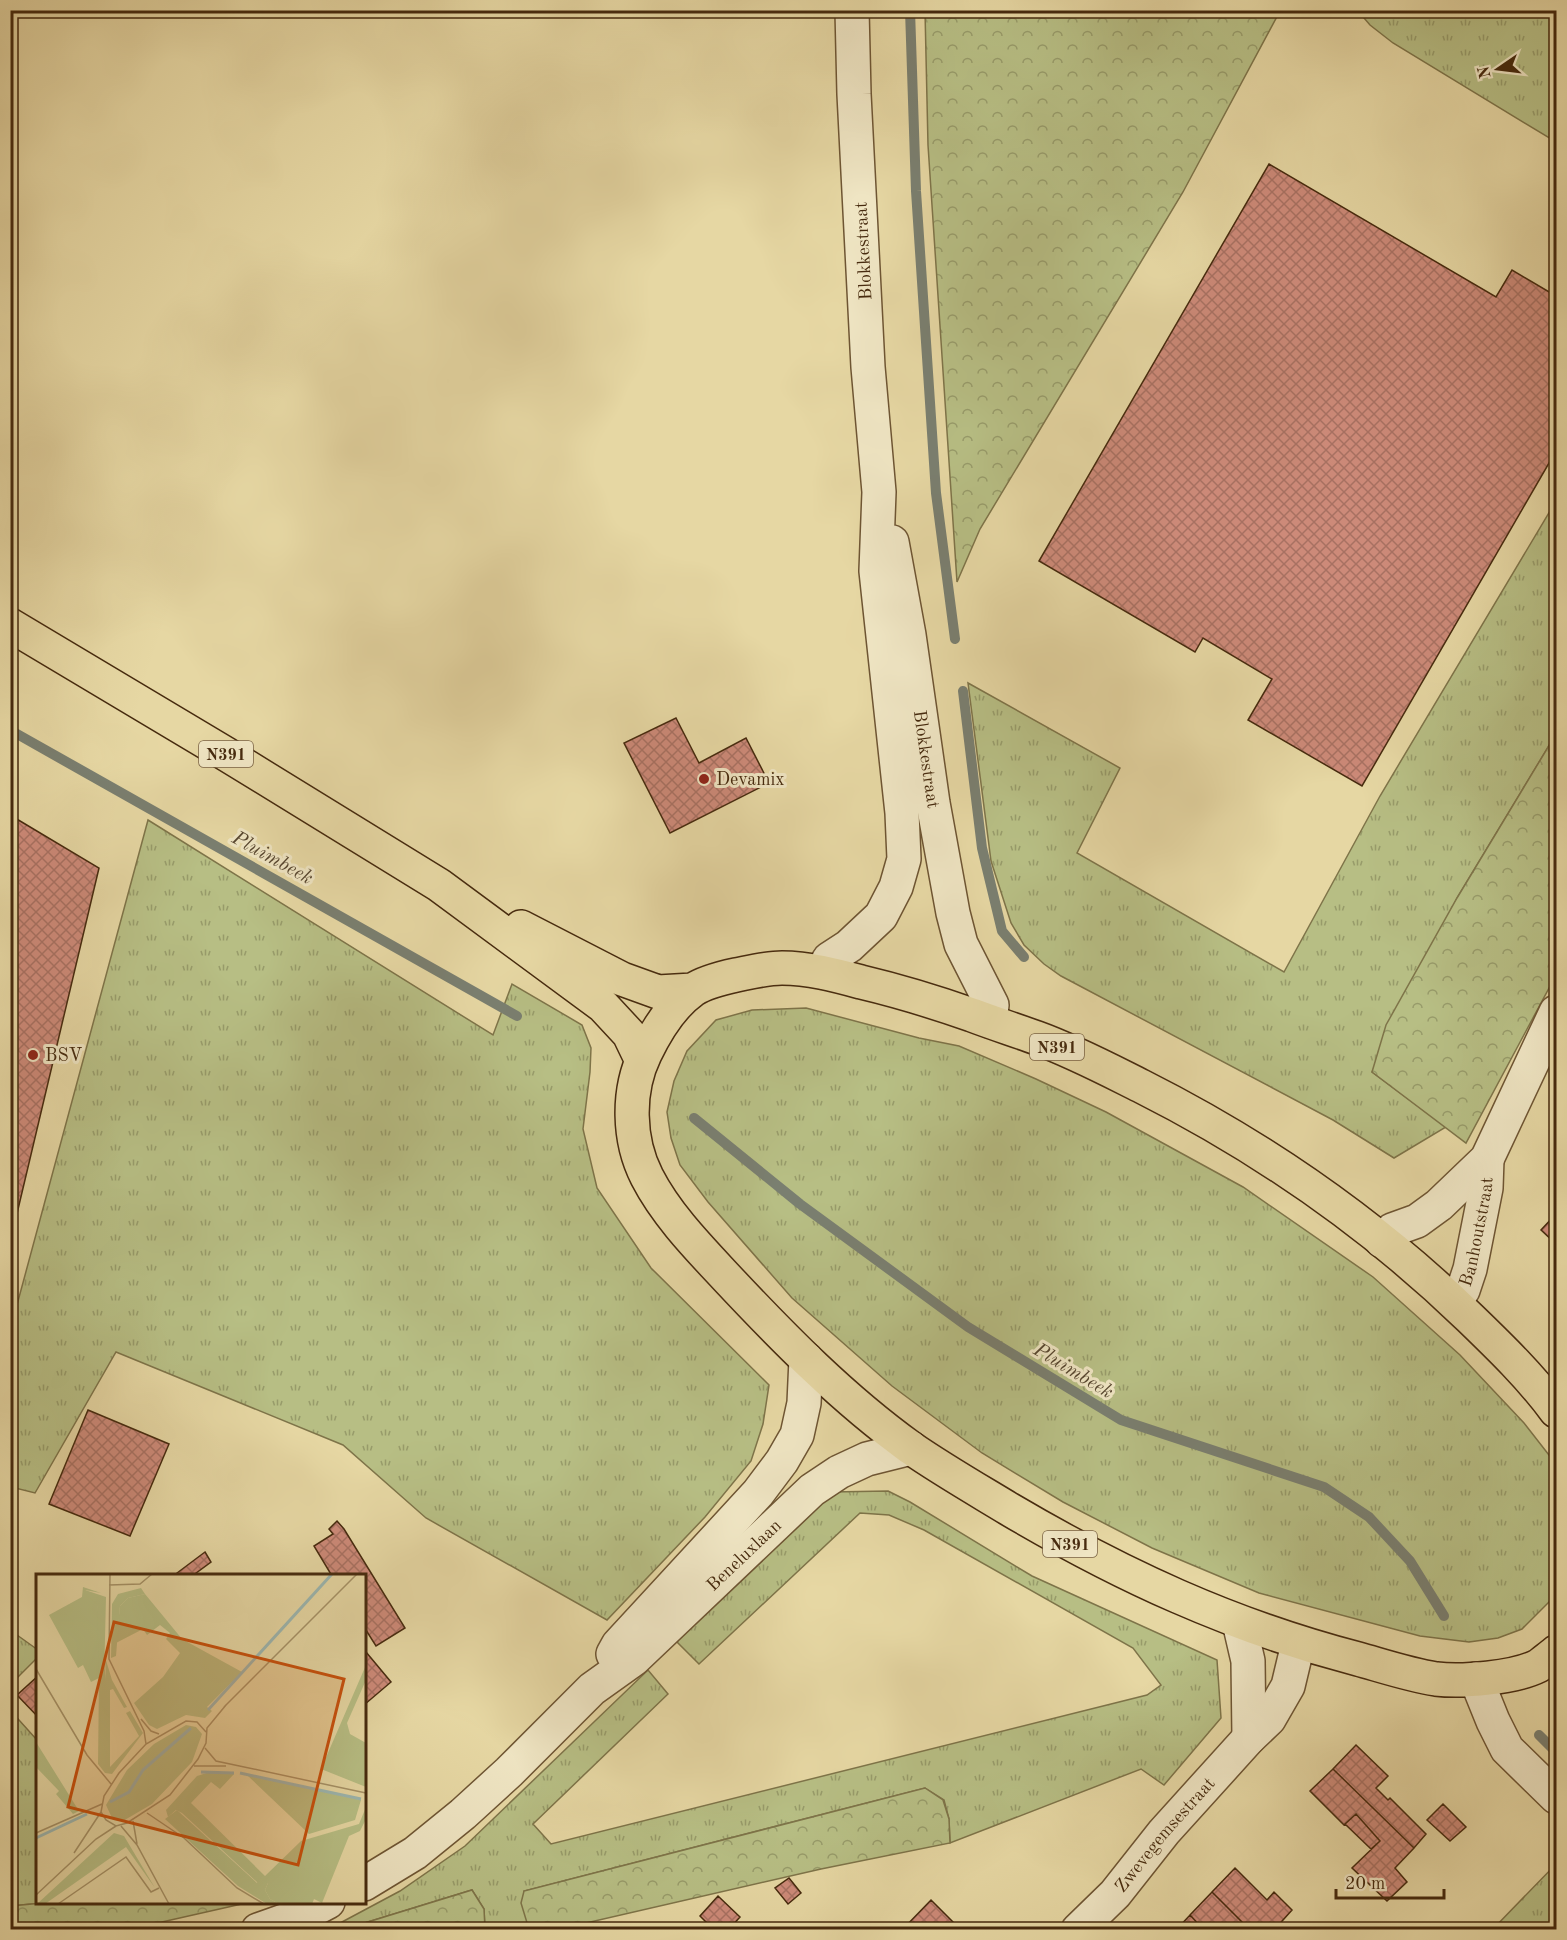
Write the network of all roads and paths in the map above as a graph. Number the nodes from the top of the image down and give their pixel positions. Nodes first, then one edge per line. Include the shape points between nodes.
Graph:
1 (852, 10) edge
2 (879, 492) junction
3 (10, 625) edge
4 (439, 885) junction
5 (823, 972) junction
6 (693, 990) junction
7 (1557, 1012) edge
8 (990, 1021) junction
9 (642, 1061) junction
10 (1487, 1159) junction
11 (1382, 1241) junction
12 (1454, 1302) junction
13 (806, 1359) junction
14 (1553, 1400) edge
15 (911, 1448) junction
16 (1239, 1622) junction
17 (1298, 1644) junction
18 (1551, 1662) edge
19 (1476, 1679) junction
20 (592, 1689) junction
21 (1250, 1738) junction
22 (1557, 1797) edge
23 (366, 1883) edge
24 (324, 1904) edge
25 (258, 1929) edge
26 (1078, 1929) edge

1 - 2 street, Blokkestraat via 868,367
2 - 5 street, Blokkestraat via 876,571 904,859 896,887 881,916 830,959
2 - 8 street, Blokkestraat via 897,562 952,913 961,944 992,1005
3 - 4 main road, N391
4 - 6 main road, N391 via 622,979 658,992
4 - 9 main road, N391 via 603,1006 628,1034
5 - 6 main road, N391 via 783,968 755,971 720,978
5 - 8 main road, N391 via 926,998
6 - 9 main road, N391 via 657,1030
7 - 10 street, Banhoutstraat
8 - 11 main road, N391 via 1044,1041 1195,1113 1268,1157
9 - 13 main road, N391 via 634,1080 632,1104 638,1154 647,1176 667,1209 698,1247
10 - 11 street, Banhoutstraat via 1439,1205 1417,1221 1392,1230
10 - 12 street, Banhoutstraat via 1486,1188 1470,1269
11 - 12 main road, N391
12 - 14 main road, N391
13 - 15 main road, N391
13 - 20 street, Beneluxlaan via 804,1402 797,1435 782,1461 758,1493 618,1645
15 - 16 main road, N391 via 1122,1572
15 - 20 street, Beneluxlaan via 867,1459 812,1490 634,1659
16 - 17 main road, N391
16 - 21 street via 1248,1661
17 - 19 main road, N391 via 1437,1679
17 - 21 street, Zwevegemsestraat via 1288,1686 1269,1719
18 - 19 main road, N391
19 - 22 street via 1508,1749
20 - 23 street, Beneluxlaan via 463,1814 415,1853
21 - 26 street, Zwevegemsestraat via 1164,1832 1114,1894
24 - 25 street

